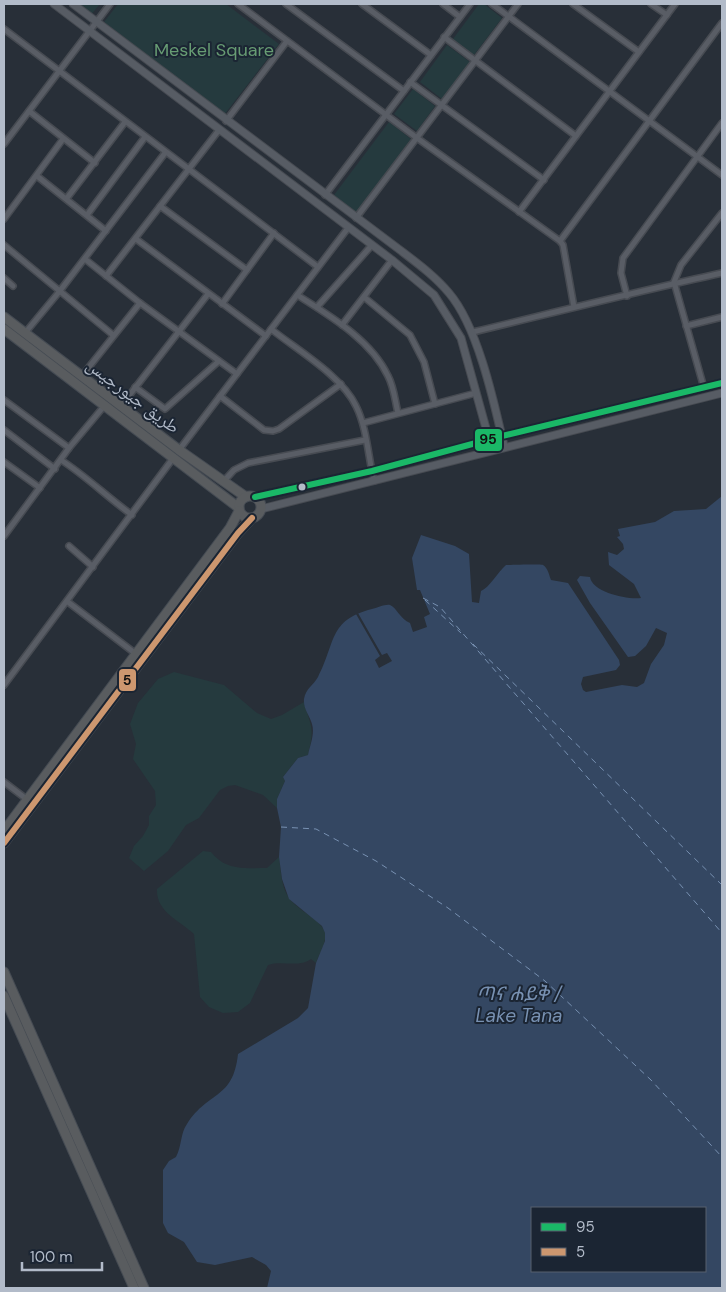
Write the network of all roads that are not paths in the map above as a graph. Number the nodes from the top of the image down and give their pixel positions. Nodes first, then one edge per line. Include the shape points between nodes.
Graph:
1 (54, 4) edge
2 (73, 4) edge
3 (110, 4) edge
4 (286, 4) edge
5 (362, 4) edge
6 (442, 4) edge
7 (470, 4) edge
8 (492, 4) edge
9 (518, 4) edge
10 (573, 4) edge
11 (651, 4) edge
12 (675, 4) edge
13 (242, 5) edge
14 (460, 16) junction
15 (508, 16) junction
16 (667, 16) junction
17 (96, 22) junction
18 (722, 23) edge
19 (4, 28) edge
20 (89, 31) junction
21 (444, 37) junction
22 (288, 41) junction
23 (640, 52) junction
24 (431, 55) junction
25 (475, 61) junction
26 (155, 65) junction
27 (60, 70) junction
28 (148, 75) junction
29 (410, 82) junction
30 (404, 90) junction
31 (610, 91) junction
32 (442, 105) junction
33 (29, 111) junction
34 (386, 115) junction
35 (226, 121) junction
36 (650, 121) junction
37 (125, 122) junction
38 (722, 123) edge
39 (219, 130) junction
40 (576, 136) junction
41 (145, 137) junction
42 (417, 138) junction
43 (64, 139) junction
44 (5, 141) edge
45 (165, 152) junction
46 (697, 156) junction
47 (95, 163) junction
48 (189, 168) junction
49 (294, 171) junction
50 (722, 175) edge
51 (37, 176) junction
52 (544, 180) junction
53 (287, 181) junction
54 (325, 195) junction
55 (67, 198) junction
56 (318, 204) junction
57 (160, 206) junction
58 (519, 212) junction
59 (722, 212) edge
60 (87, 215) junction
61 (356, 218) junction
62 (4, 219) edge
63 (348, 228) junction
64 (106, 231) junction
65 (274, 233) junction
66 (136, 239) junction
67 (560, 241) junction
68 (4, 245) edge
69 (372, 245) junction
70 (400, 250) junction
71 (85, 259) junction
72 (392, 260) junction
73 (318, 267) junction
74 (247, 270) junction
75 (722, 273) edge
76 (106, 276) junction
77 (4, 278) edge
78 (674, 282) junction
79 (13, 286) dead end
80 (60, 292) junction
81 (208, 294) junction
82 (297, 295) junction
83 (628, 296) junction
84 (364, 297) junction
85 (140, 303) junction
86 (222, 304) junction
87 (317, 307) junction
88 (574, 307) junction
89 (4, 317) edge
90 (722, 317) edge
91 (342, 325) junction
92 (686, 326) junction
93 (4, 329) edge
94 (271, 329) junction
95 (178, 332) junction
96 (473, 332) junction
97 (25, 333) junction
98 (114, 336) junction
99 (266, 336) junction
100 (461, 338) junction
101 (219, 361) junction
102 (237, 374) junction
103 (81, 377) junction
104 (721, 383) edge
105 (341, 384) junction
106 (135, 387) junction
107 (704, 388) junction
108 (489, 390) junction
109 (476, 393) junction
110 (722, 393) edge
111 (220, 396) junction
112 (4, 400) edge
113 (650, 400) junction
114 (108, 402) junction
115 (434, 404) junction
116 (118, 409) junction
117 (653, 410) junction
118 (398, 413) junction
119 (362, 423) junction
120 (4, 430) edge
121 (502, 436) junction
122 (365, 440) junction
123 (489, 440) junction
124 (504, 446) junction
125 (69, 448) junction
126 (179, 450) junction
127 (492, 450) junction
128 (173, 458) junction
129 (61, 460) junction
130 (4, 462) edge
131 (55, 469) junction
132 (372, 471) junction
133 (374, 481) junction
134 (222, 482) junction
135 (40, 488) junction
136 (246, 497) junction
137 (255, 497) junction
138 (239, 509) junction
139 (261, 509) junction
140 (132, 515) junction
141 (252, 518) junction
142 (4, 536) edge
143 (69, 546) dead end
144 (214, 557) junction
145 (93, 567) junction
146 (68, 602) junction
147 (142, 651) junction
148 (4, 685) edge
149 (4, 782) edge
150 (30, 802) junction
151 (4, 831) edge
152 (4, 843) edge
153 (4, 972) edge
154 (4, 996) edge
155 (134, 1288) edge
156 (144, 1288) edge

1 - 20 street
2 - 17 street
3 - 17 street
4 - 30 street
5 - 24 street
6 - 14 street
7 - 14 street
8 - 15 street
9 - 15 street
10 - 23 street
11 - 16 street
12 - 16 street
13 - 22 street
14 - 21 street
15 - 25 street
15 - 31 street
16 - 23 street
17 - 20 street
17 - 26 street
18 - 36 street
19 - 27 street
20 - 27 street
20 - 28 street
21 - 24 street
21 - 25 street
22 - 34 street
22 - 35 street
23 - 31 street
24 - 29 street
25 - 32 street
25 - 40 street
26 - 28 street
26 - 35 street
27 - 33 street
27 - 37 street
28 - 39 street
29 - 30 street
29 - 32 street
30 - 34 street
31 - 36 street
31 - 40 street
32 - 42 street
32 - 52 street
33 - 43 street
33 - 44 street
34 - 42 street
34 - 54 street
35 - 39 street
35 - 49 street
36 - 46 street
36 - 67 street
37 - 41 street
37 - 47 street
38 - 46 street
39 - 48 street
39 - 53 street
40 - 52 street
41 - 45 street
41 - 60 street
42 - 58 street
42 - 61 street
43 - 47 street
43 - 51 street
45 - 48 street
45 - 64 street
46 - 50 street
46 - 83 street via 623,258 621,273
47 - 55 street
48 - 57 street
48 - 65 street
49 - 53 street
49 - 54 street
51 - 55 street
51 - 62 street
52 - 58 street
53 - 56 street
54 - 56 street
54 - 61 street
55 - 60 street
56 - 63 street
57 - 66 street
57 - 74 street
58 - 67 street
59 - 78 street via 681,265
60 - 64 street
61 - 63 street
61 - 70 street
63 - 69 street
63 - 73 street
64 - 71 street
65 - 73 street
65 - 74 street
66 - 76 street
66 - 81 street
67 - 88 street
68 - 80 street
69 - 72 street
69 - 87 street
70 - 72 street
70 - 96 street via 448,292
71 - 76 street
71 - 80 street
72 - 84 street
72 - 100 street via 434,295
73 - 82 street
74 - 86 street
75 - 78 street
76 - 85 street
77 - 79 street
78 - 83 street
78 - 92 street
80 - 97 street
80 - 98 street
81 - 86 street
81 - 95 street
82 - 87 street
82 - 94 street
83 - 88 street
84 - 91 street
84 - 115 street via 410,335 424,362
85 - 95 street
85 - 98 street
86 - 99 street
87 - 91 street
88 - 96 street
89 - 97 highway, طريق جيورجيس
90 - 92 street
91 - 118 street via 382,363 390,378
92 - 107 street
93 - 114 highway
94 - 99 street
94 - 105 street
95 - 101 street
95 - 106 street
96 - 100 street
96 - 108 street
97 - 103 highway, طريق جيورجيس
98 - 103 street
99 - 102 street
100 - 109 street
101 - 102 street
101 - 106 street via 165,409
102 - 111 street
103 - 114 highway, طريق جيورجيس
104 - 107 street
104 - 110 street
105 - 111 street via 273,431 264,430
105 - 119 street via 351,396
106 - 116 street
107 - 113 street
108 - 109 street
108 - 121 street
109 - 115 street
109 - 123 street
110 - 117 street
111 - 126 street
112 - 125 street
113 - 117 street
113 - 121 street
114 - 116 highway, طريق جيورجيس
114 - 125 street
115 - 118 street
116 - 126 highway, طريق جيورجيس
116 - 128 highway
117 - 124 street
118 - 119 street
119 - 122 street
120 - 131 street
121 - 123 street
121 - 124 street
122 - 132 street
122 - 134 street via 248,462
123 - 127 street
123 - 132 street
124 - 127 street
125 - 129 street
126 - 128 street
126 - 134 highway, طريق جيورجيس
127 - 133 street
128 - 138 highway
128 - 140 street
129 - 131 street
129 - 140 street via 85,475 103,494
130 - 135 street
131 - 135 street
132 - 133 street
132 - 137 street
133 - 139 street
134 - 136 highway, طريق جيورجيس
135 - 142 street
136 - 137 highway
136 - 138 highway
137 - 139 highway
138 - 141 highway via 246,518
138 - 144 highway
139 - 141 highway
140 - 145 street
141 - 144 highway
143 - 145 street
144 - 147 highway
145 - 146 street
146 - 147 street
146 - 148 street
147 - 150 highway
149 - 150 street
150 - 151 highway
150 - 152 highway
153 - 156 highway
154 - 155 highway

